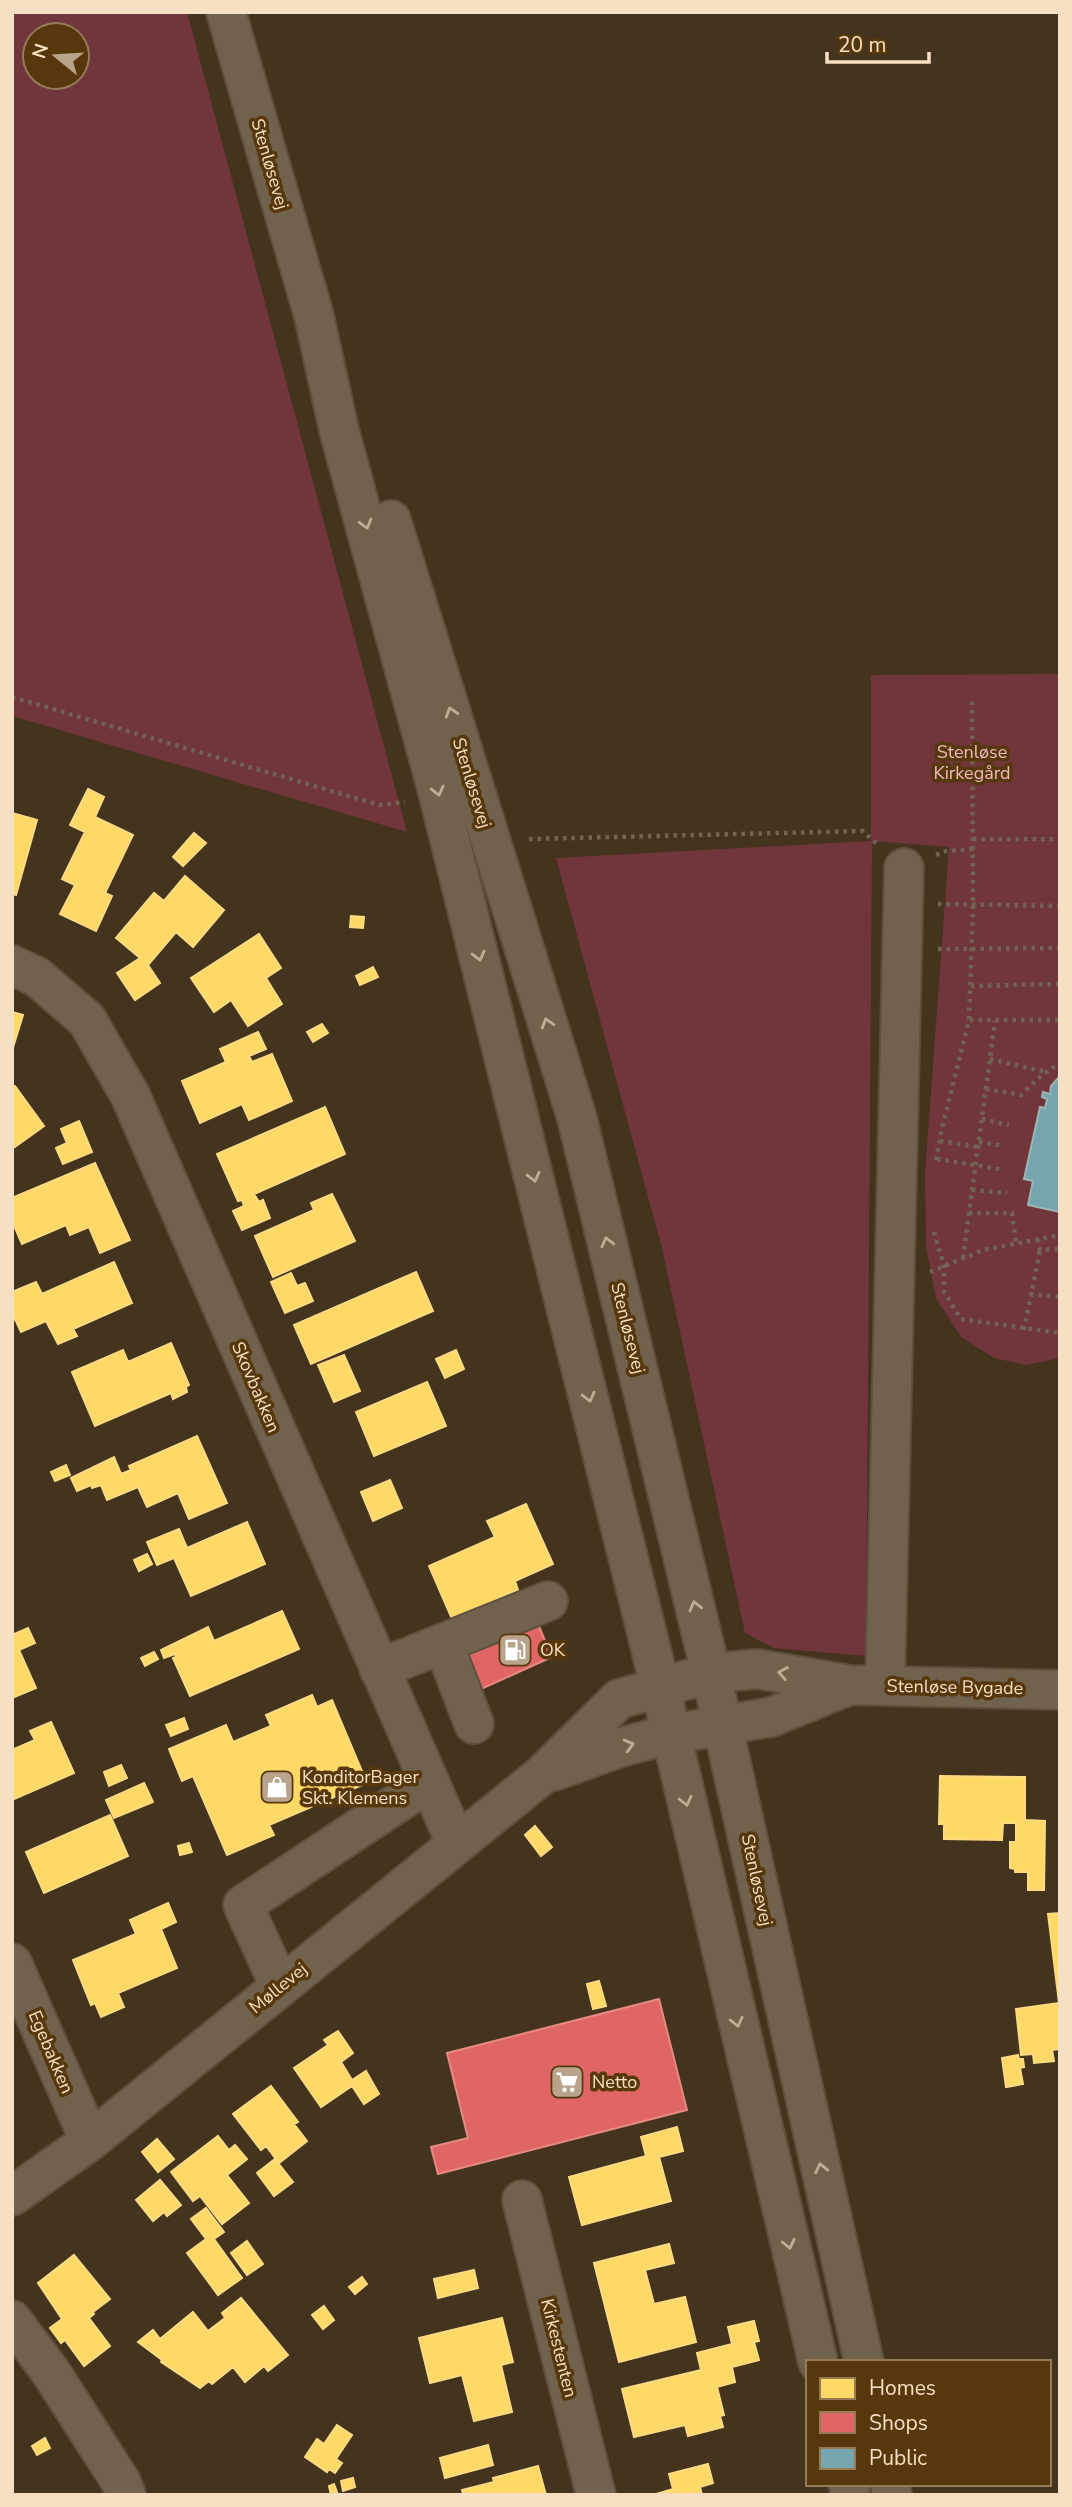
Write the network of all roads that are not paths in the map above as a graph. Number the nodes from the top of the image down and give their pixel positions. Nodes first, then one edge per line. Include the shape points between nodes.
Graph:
1 (226, 12) edge
2 (314, 316) junction
3 (904, 868) road end
4 (12, 965) edge
5 (548, 1601) dead end
6 (443, 1643) junction
7 (379, 1669) junction
8 (712, 1673) junction
9 (868, 1685) junction
10 (660, 1686) junction
11 (1060, 1690) edge
12 (474, 1724) dead end
13 (723, 1726) junction
14 (671, 1734) junction
15 (542, 1775) junction
16 (429, 1782) junction
17 (456, 1843) junction
18 (12, 1963) edge
19 (280, 1986) junction
20 (90, 2141) junction
21 (12, 2196) edge
22 (522, 2200) dead end
23 (12, 2320) edge
24 (818, 2360) edge
25 (864, 2360) edge
26 (126, 2495) edge
27 (596, 2495) edge

1 - 2 street, Stenløsevej
8 -> 2 street, Stenløsevej via 577,1118 359,416
2 -> 10 street, Stenløsevej via 340,430 425,739
3 - 9 street
4 - 7 street, Skovbakken via 37,977 87,1020 130,1095
5 - 6 street
6 - 7 street
6 - 12 street
7 - 16 street, Skovbakken
9 -> 8 street, Stenløse Bygade via 758,1668
8 - 10 street, Møllevej
8 - 13 street, Stenløsevej
9 - 11 street, Stenløse Bygade
9 - 13 street, Stenløse Bygade via 771,1717
10 - 14 street, Stenløsevej
10 - 15 street, Møllevej via 619,1699
13 - 14 street, Møllevej
25 -> 13 street, Stenløsevej
15 -> 14 street, Møllevej
14 -> 24 street, Stenløsevej
15 - 17 street, Møllevej
16 - 17 street, Skovbakken
16 - 19 street via 243,1905
17 - 19 street, Møllevej
18 - 20 street, Egebakken
19 - 20 street, Møllevej
20 - 21 street, Møllevej
22 - 27 street, Kirkestenten
23 - 26 street via 50,2371

